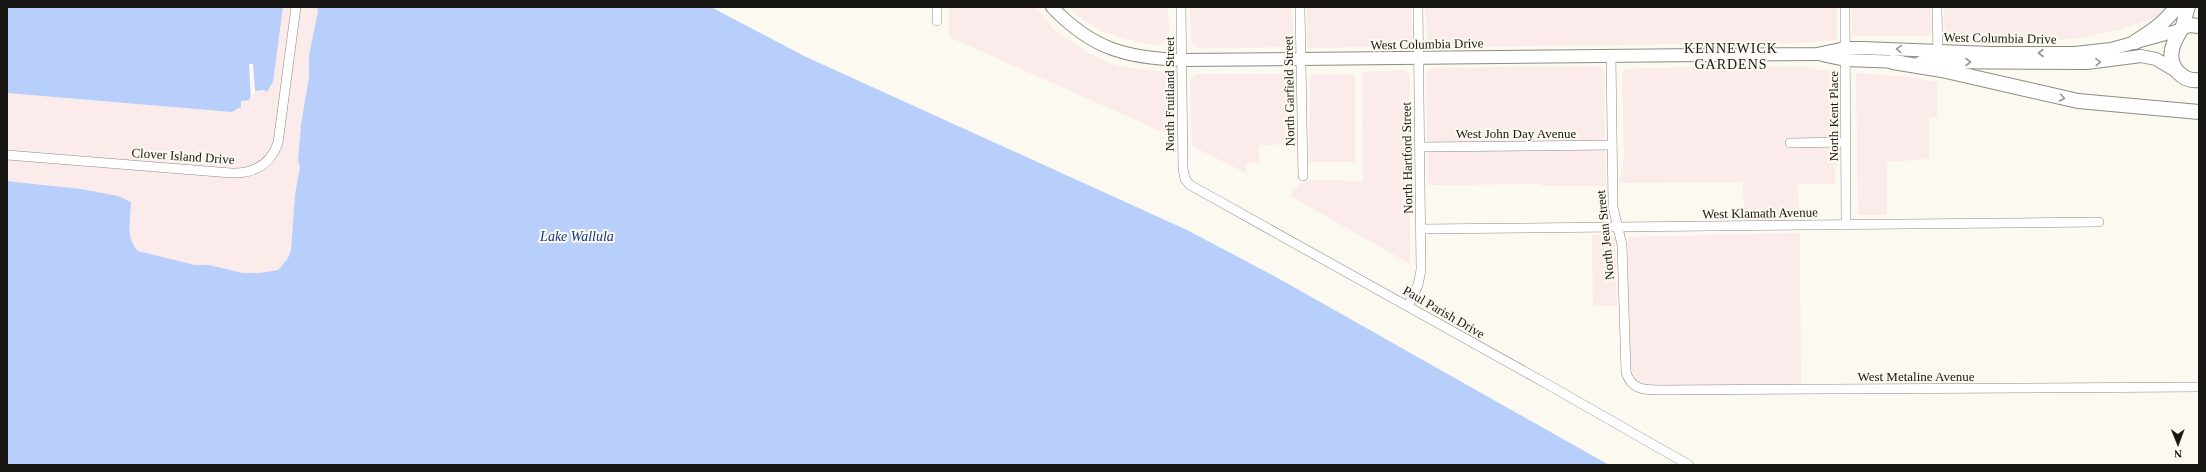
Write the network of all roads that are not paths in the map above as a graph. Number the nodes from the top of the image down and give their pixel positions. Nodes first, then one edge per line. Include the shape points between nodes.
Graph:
1 (296, 7) edge
2 (937, 7) edge
3 (1052, 7) edge
4 (1181, 7) edge
5 (1300, 7) edge
6 (1418, 7) edge
7 (1845, 7) edge
8 (1937, 7) edge
9 (2176, 7) edge
10 (2188, 7) edge
11 (937, 21) dead end
12 (2199, 26) edge
13 (2181, 28) junction
14 (2135, 42) junction
15 (1845, 54) junction
16 (1611, 56) junction
17 (1938, 57) junction
18 (1419, 58) junction
19 (1301, 59) junction
20 (1182, 60) junction
21 (1893, 62) junction
22 (2176, 71) junction
23 (2199, 80) edge
24 (2199, 112) edge
25 (1846, 142) junction
26 (1790, 143) dead end
27 (1612, 145) junction
28 (1420, 147) junction
29 (7, 155) edge
30 (1303, 176) dead end
31 (1186, 180) joint
32 (2099, 222) dead end
33 (1846, 225) junction
34 (1617, 227) junction
35 (1421, 229) junction
36 (1408, 306) junction
37 (1633, 385) joint
38 (2199, 387) edge
39 (1689, 465) edge

1 - 29 street, Clover Island Drive via 278,143 269,160 258,168 245,173 231,173
2 - 11 street
3 - 20 main road, West Columbia Drive via 1078,30 1112,50 1143,58
4 - 20 street, North Fruitland Street
5 - 19 street, North Garfield Street
6 - 18 street, North Hartford Street
7 - 15 street, North Kent Place
8 - 17 street
9 - 14 highway via 2158,27
10 - 13 highway
12 - 13 highway via 2189,25
13 - 14 main road, West Columbia Drive
13 - 22 highway via 2172,51
14 -> 17 main road, West Columbia Drive via 2099,51 2075,53
15 - 16 main road, West Columbia Drive
17 -> 15 main road, West Columbia Drive
15 - 21 main road, West Columbia Drive
15 - 25 street, North Kent Place
16 - 18 main road, West Columbia Drive
16 - 27 street, North Jean Street
17 - 21 main road, West Columbia Drive
17 -> 22 main road, West Columbia Drive via 2087,62 2141,56 2156,59
18 - 19 main road, West Columbia Drive
18 - 28 street, North Hartford Street
19 - 20 main road, West Columbia Drive
19 - 30 street, North Garfield Street
20 - 31 street, North Fruitland Street via 1183,168
21 -> 24 highway via 1949,71 2078,101
22 - 23 highway via 2188,79
25 - 26 street
25 - 33 street, North Kent Place
27 - 28 street, West John Day Avenue
27 - 34 street, North Jean Street via 1613,207
28 - 35 street, North Hartford Street
31 - 36 street, Paul Parish Drive via 1196,190 1239,211
32 - 33 street, West Klamath Avenue
33 - 34 street, West Klamath Avenue
34 - 35 street, West Klamath Avenue
34 - 37 street, North Jean Street via 1622,245 1625,368
35 - 36 street, North Hartford Street via 1421,274
36 - 39 street, Paul Parish Drive
37 - 38 street, West Metaline Avenue via 1642,389 1658,390

